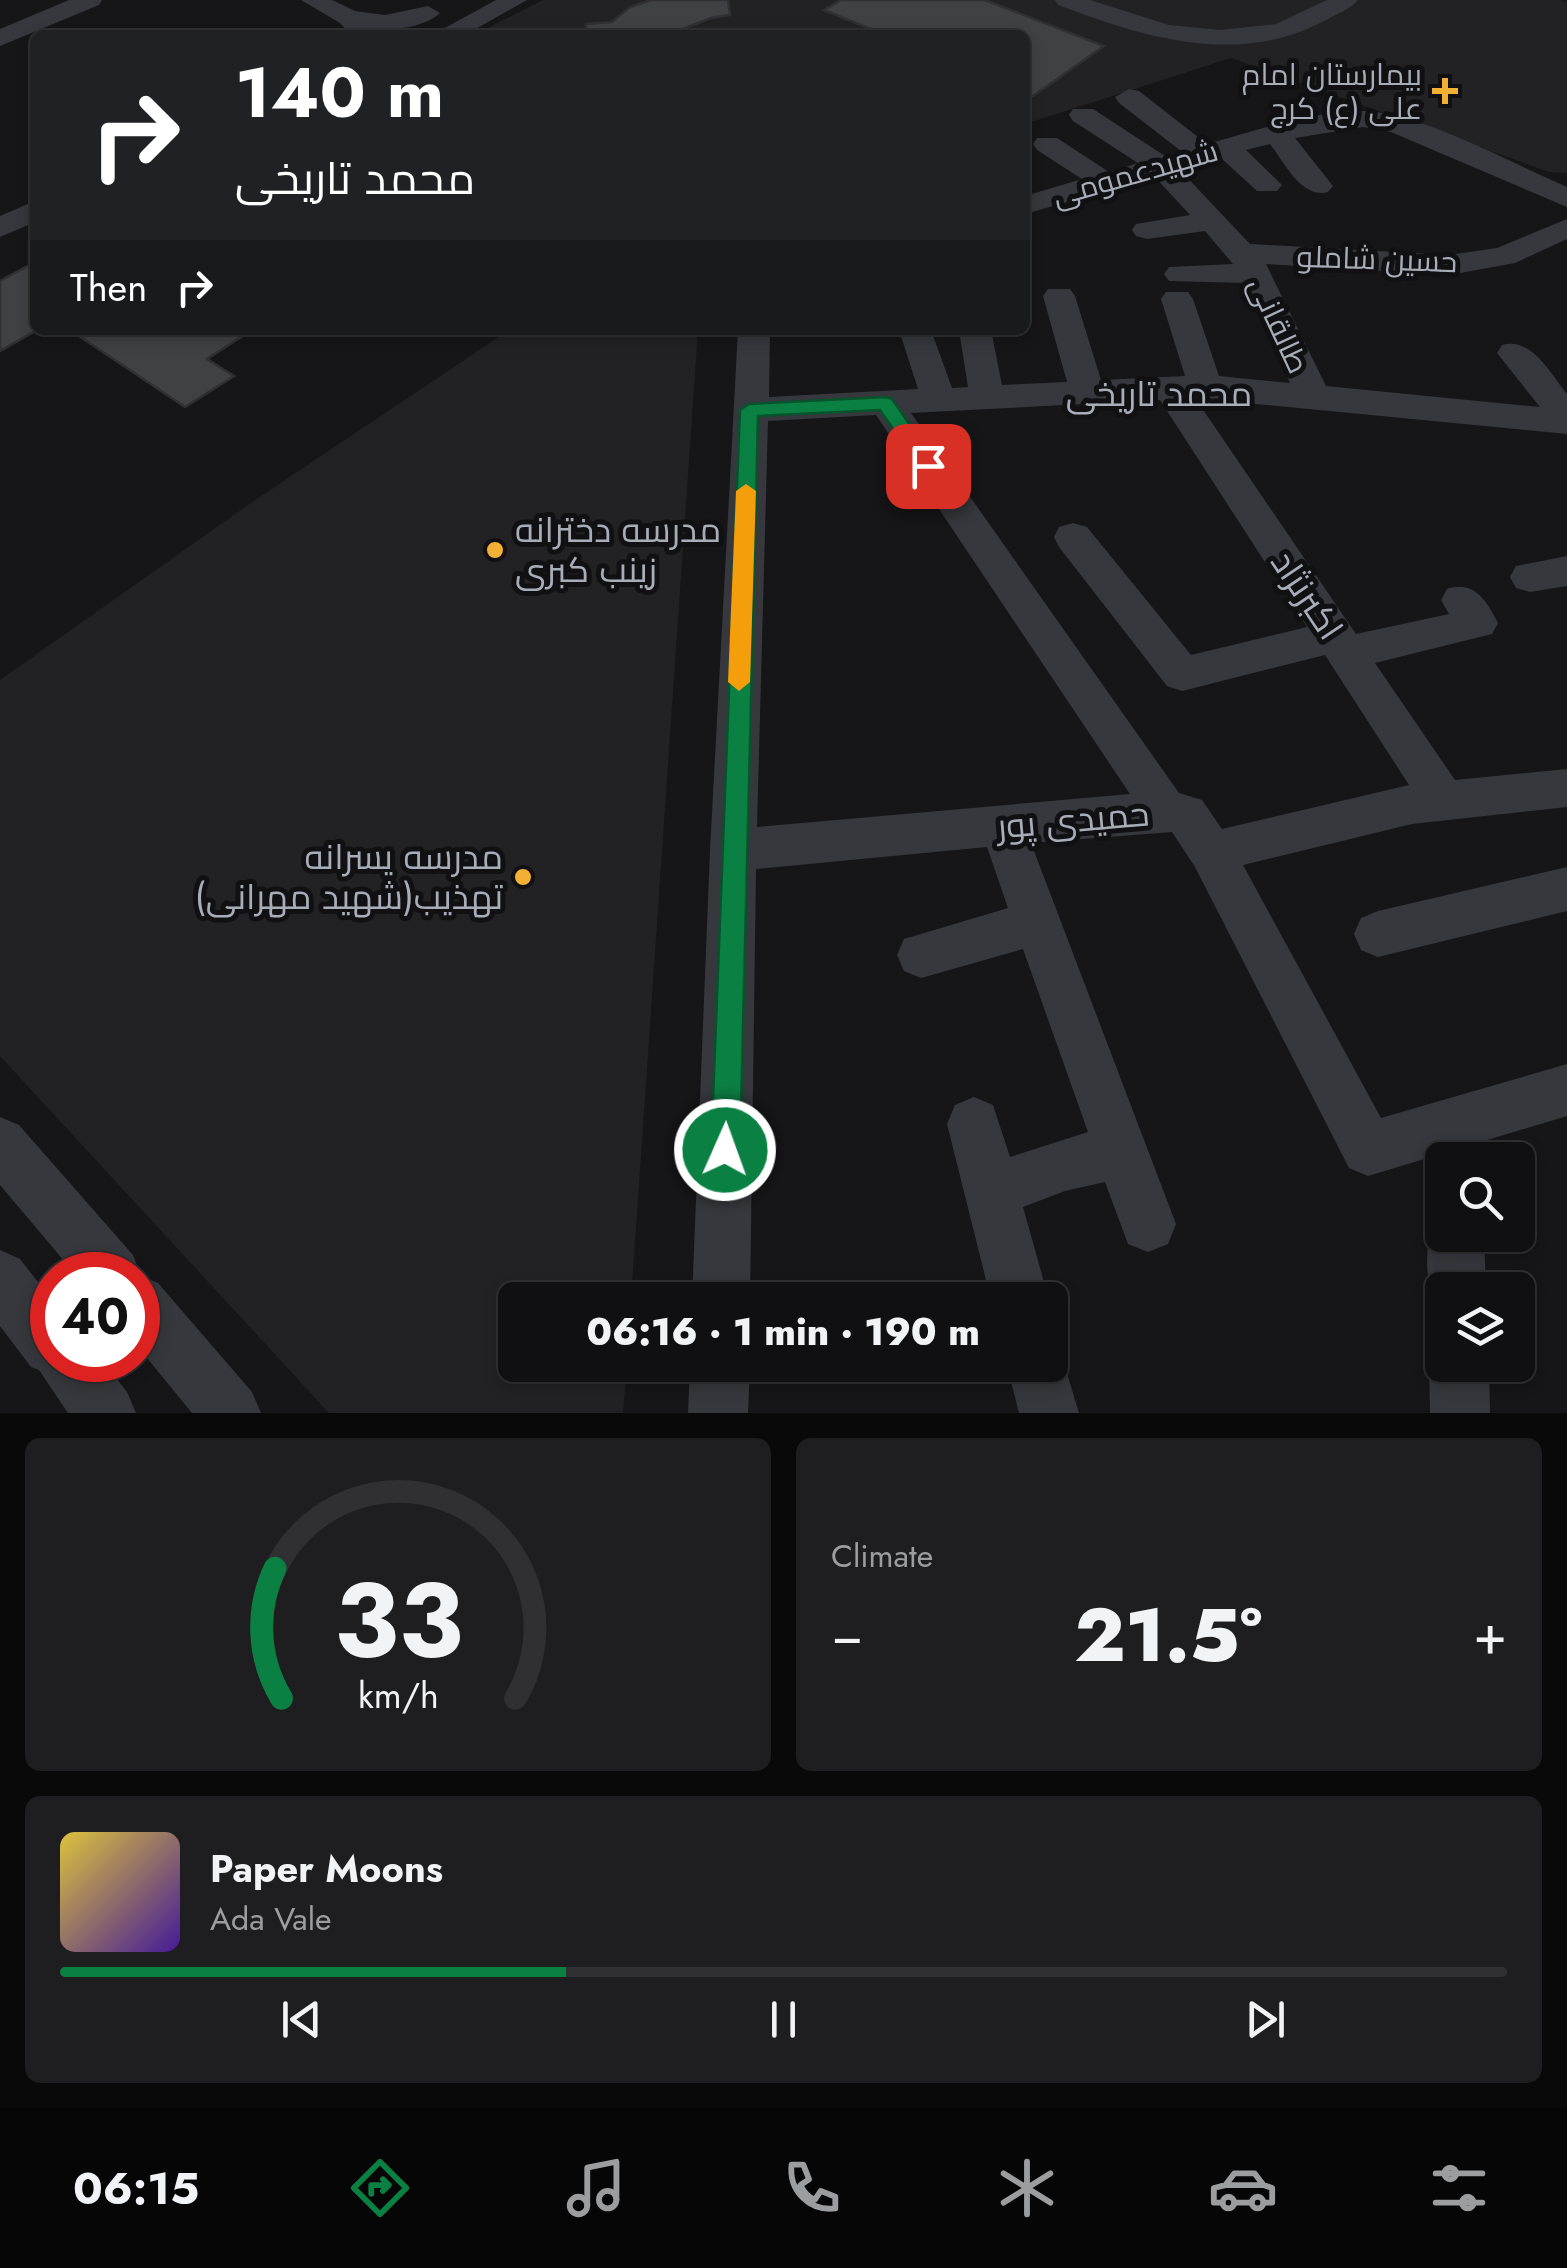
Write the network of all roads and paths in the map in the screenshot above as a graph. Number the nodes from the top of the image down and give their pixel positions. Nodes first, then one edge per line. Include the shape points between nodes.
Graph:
1 (90, 0) edge
2 (312, 0) edge
3 (454, 0) edge
4 (514, 0) edge
5 (1066, 0) edge
6 (1346, 0) edge
7 (428, 13) junction
8 (357, 26) edge
9 (393, 30) edge
10 (455, 30) edge
11 (0, 38) edge
12 (1128, 98) dead end
13 (1083, 115) dead end
14 (1276, 133) junction
15 (1047, 144) dead end
16 (1214, 151) junction
17 (1160, 166) junction
18 (1104, 182) junction
19 (1267, 186) dead end
20 (1318, 186) dead end
21 (1567, 198) edge
22 (1030, 204) edge
23 (30, 213) edge
24 (1214, 221) junction
25 (0, 228) edge
26 (1567, 228) edge
27 (1147, 230) dead end
28 (30, 243) edge
29 (0, 258) edge
30 (1249, 263) junction
31 (1179, 286) joint
32 (1059, 296) dead end
33 (754, 335) edge
34 (917, 335) edge
35 (975, 335) edge
36 (1514, 353) dead end
37 (1188, 387) junction
38 (1088, 393) junction
39 (986, 398) junction
40 (1314, 398) junction
41 (939, 400) junction
42 (886, 403) junction
43 (749, 410) junction
44 (1567, 419) edge
45 (1072, 537) dead end
46 (1461, 600) dead end
47 (1340, 645) junction
48 (1562, 797) edge
49 (1444, 801) junction
50 (1166, 811) junction
51 (1002, 826) junction
52 (733, 850) junction
53 (1210, 852) junction
54 (1567, 889) edge
55 (1038, 923) junction
56 (1378, 934) dead end
57 (921, 955) dead end
58 (1567, 1090) edge
59 (974, 1124) dead end
60 (1453, 1142) edge
61 (0, 1144) edge
62 (1425, 1145) edge
63 (1122, 1152) junction
64 (991, 1191) junction
65 (1148, 1224) dead end
66 (94, 1252) edge
67 (0, 1279) edge
68 (721, 1282) edge
69 (1015, 1282) edge
70 (30, 1318) edge
71 (160, 1329) edge
72 (81, 1382) edge
73 (719, 1382) edge
74 (1041, 1382) edge
75 (1459, 1382) edge
76 (106, 1413) edge
77 (231, 1413) edge
78 (718, 1413) edge
79 (1049, 1413) edge
80 (1460, 1413) edge

1 - 11 street
2 - 8 street
3 - 7 street
4 - 10 street
5 - 6 street via 1190,39 1279,32
7 - 8 street
7 - 9 street
12 - 16 street
13 - 17 street, طالقانی
14 - 16 street, شهیدعمومی
14 - 20 street
14 - 21 street, شهیدعمومی via 1363,118 1398,125
15 - 18 street
16 - 17 street, شهیدعمومی
16 - 19 street
17 - 18 street, شهیدعمومی
17 - 24 street, طالقانی
18 - 22 street, شهیدعمومی
23 - 25 street
24 - 27 street
24 - 30 street, طالقانی
26 - 30 street, حسین شاملو via 1504,256 1450,265
28 - 29 street
30 - 31 street, حسین شاملو
30 - 40 street, طالقانی
31 - 37 street, اکبرنژاد
32 - 38 street
33 - 43 street
34 - 41 street
35 - 39 street
36 - 44 street
37 - 38 street, محمد تاریخی
37 - 40 street, محمد تاریخی
37 - 47 street, اکبرنژاد
38 - 39 street, محمد تاریخی
39 - 41 street, محمد تاریخی
40 - 44 street, محمد تاریخی
41 - 42 street, محمد تاریخی
42 - 43 street, محمد تاریخی
42 - 50 street
43 - 52 street
45 - 47 street via 1182,674
46 - 47 street via 1478,623
47 - 49 street, اکبرنژاد
48 - 49 street
49 - 53 street
50 - 51 street, حمیدی پور
50 - 53 street, حمیدی پور via 1186,814
51 - 52 street, حمیدی پور
51 - 55 street
52 - 68 street
53 - 62 street, حمیدی پور via 1368,1150
54 - 56 street
55 - 57 street
55 - 63 street
58 - 60 street
59 - 64 street
61 - 66 street
63 - 64 street
63 - 65 street
64 - 69 street
67 - 70 street
71 - 77 street
72 - 76 street
73 - 78 street
74 - 79 street
75 - 80 street

